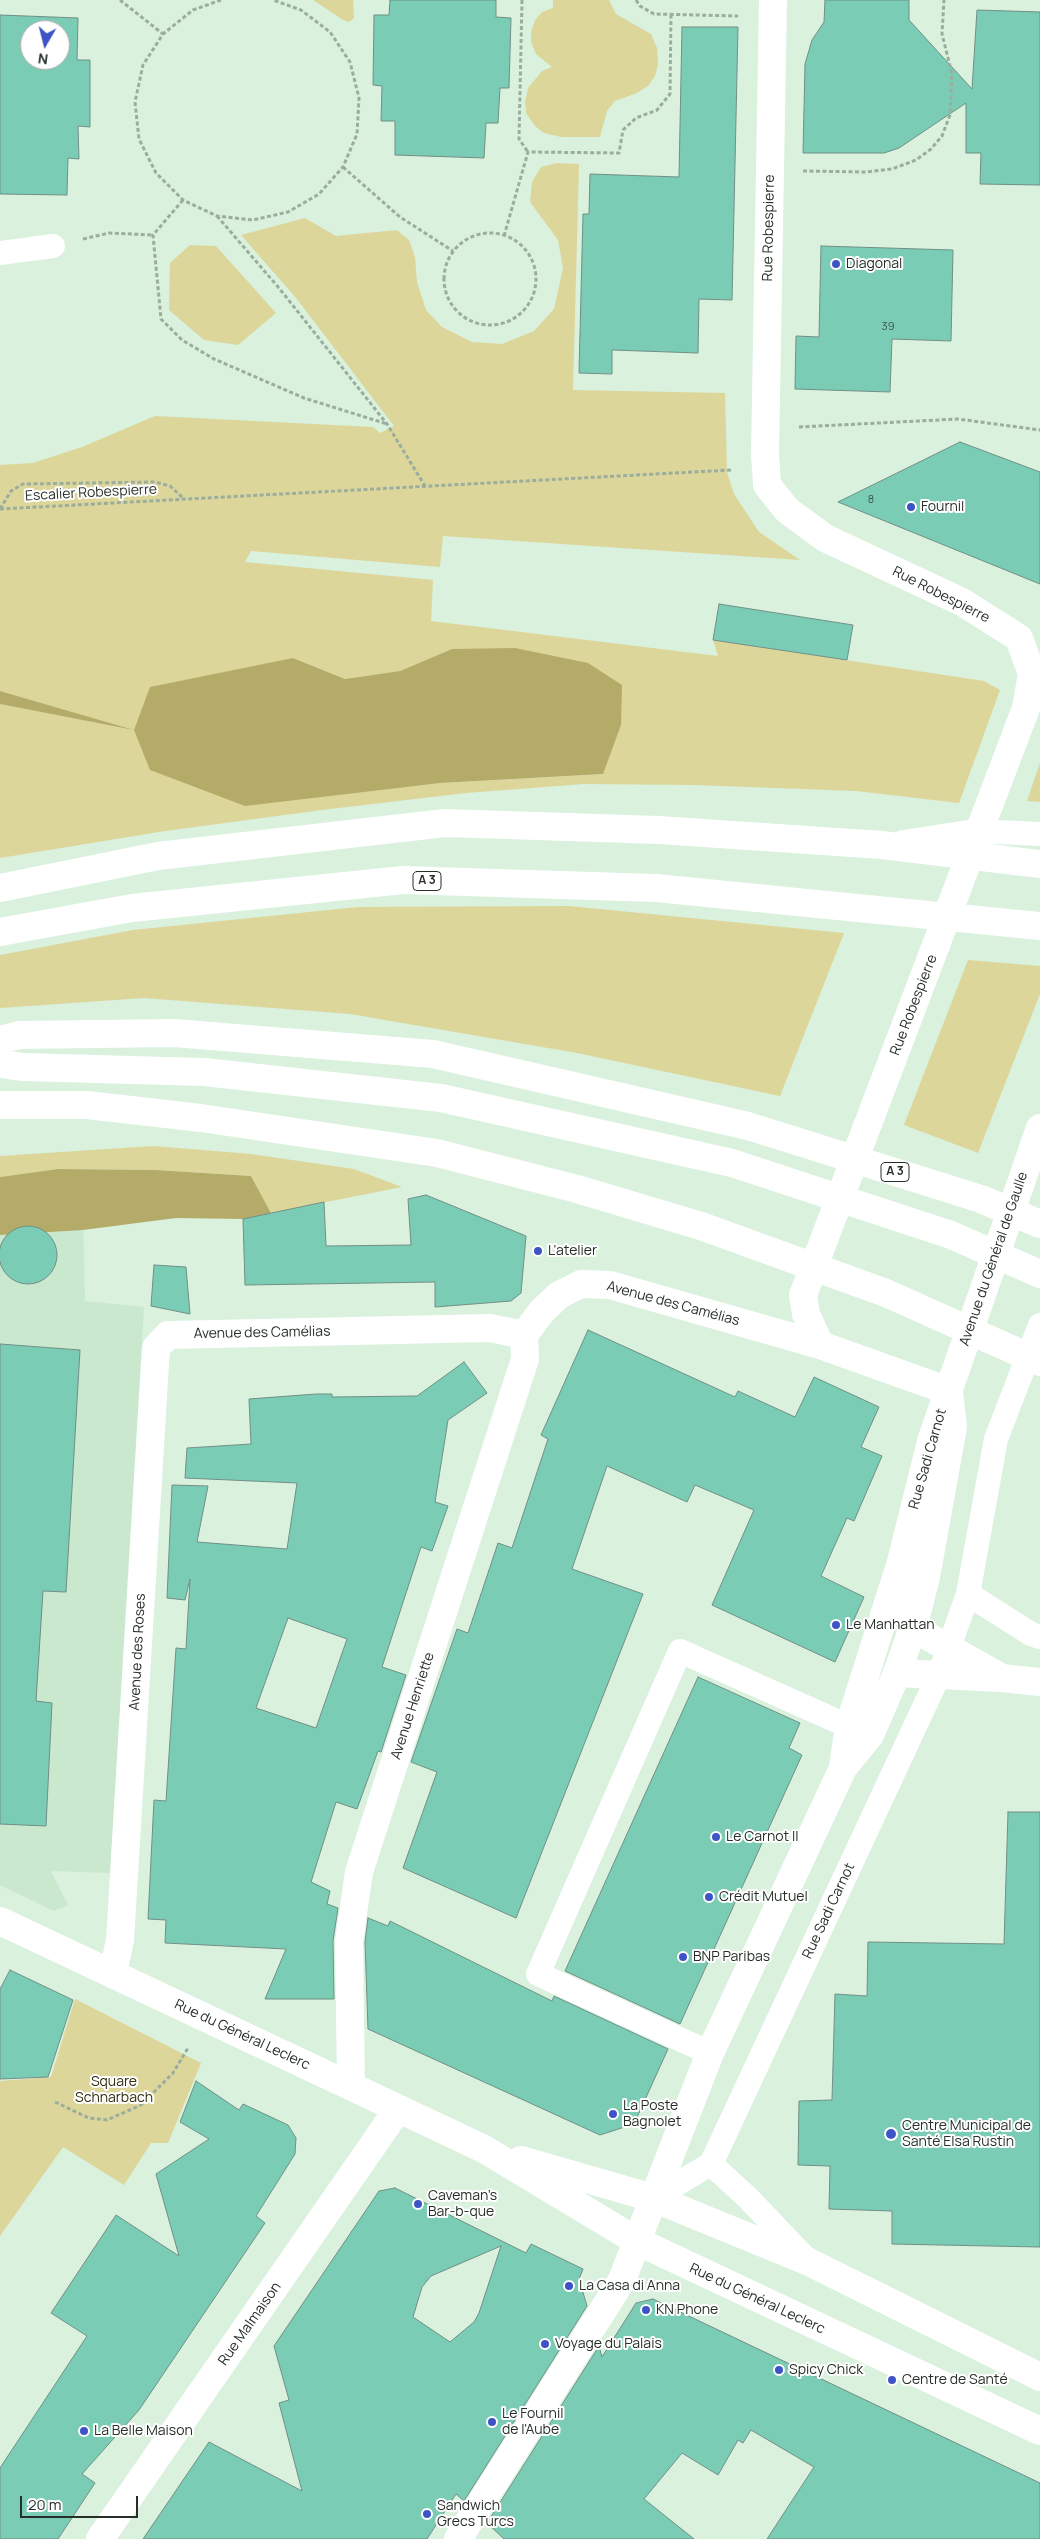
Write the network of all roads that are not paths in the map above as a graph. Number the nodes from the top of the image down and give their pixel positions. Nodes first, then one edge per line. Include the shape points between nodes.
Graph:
1 (773, 0) edge
2 (53, 246) dead end
3 (0, 253) edge
4 (1040, 834) edge
5 (882, 845) junction
6 (1040, 864) edge
7 (0, 888) edge
8 (1040, 926) edge
9 (0, 932) edge
10 (0, 1040) edge
11 (0, 1064) edge
12 (0, 1106) edge
13 (1040, 1128) edge
14 (1040, 1224) edge
15 (1040, 1274) edge
16 (1040, 1325) edge
17 (168, 1335) joint
18 (524, 1335) junction
19 (820, 1345) junction
20 (1040, 1362) edge
21 (949, 1391) junction
22 (901, 1562) junction
23 (968, 1594) junction
24 (913, 1628) junction
25 (1040, 1637) edge
26 (950, 1648) junction
27 (897, 1673) junction
28 (939, 1675) junction
29 (1002, 1678) junction
30 (1040, 1682) edge
31 (859, 1731) junction
32 (0, 1921) edge
33 (114, 1973) junction
34 (710, 2053) junction
35 (351, 2086) junction
36 (398, 2109) junction
37 (484, 2149) junction
38 (711, 2164) junction
39 (654, 2198) junction
40 (637, 2241) junction
41 (807, 2261) junction
42 (1040, 2377) edge
43 (1040, 2431) edge
44 (100, 2539) edge
45 (458, 2539) edge

1 - 19 main road, Rue Robespierre via 767,484 787,510 825,538 962,602 1019,638 1032,674 1026,708 804,1295 806,1314
2 - 3 lane
4 - 5 lane via 974,831
5 - 6 main road
5 - 7 main road via 659,830 446,823 158,856
8 - 9 main road, A 3 via 656,888 404,880 132,908
10 - 14 main road, A 3 via 19,1034 174,1032 433,1054 748,1126 981,1200
11 - 15 main road via 23,1068 204,1072 441,1098 732,1163 951,1236
12 - 20 main road via 87,1105 201,1118 436,1153 577,1189 701,1226 886,1293
13 - 21 main road, Avenue du Général de Gaulle
16 - 23 lane via 996,1439
17 - 18 main road, Avenue des Camélias via 490,1328
17 - 33 main road, Avenue des Roses via 156,1348 120,1940
18 - 19 main road, Avenue des Camélias via 559,1295 581,1284 610,1285
18 - 35 main road, Avenue Henriette via 525,1359 359,1872 349,1941
19 - 21 main road, Avenue des Camélias
21 - 22 main road, Rue Sadi Carnot via 932,1438
21 - 24 main road, Rue Sadi Carnot via 953,1427 926,1577
22 - 24 main road
22 - 31 main road, Rue Sadi Carnot
23 - 25 lane
23 - 26 lane, Rue Sadi Carnot
24 - 26 main road
24 - 27 main road, Rue Sadi Carnot
26 - 28 lane, Rue Sadi Carnot
26 - 29 main road
27 - 28 main road
27 - 31 main road, Rue Sadi Carnot
28 - 29 main road
28 - 38 lane, Rue Sadi Carnot
29 - 30 main road
31 - 34 main road, Rue Sadi Carnot
31 - 34 lane via 680,1651 538,1974
32 - 33 main road, Rue du Général Leclerc
33 - 35 main road, Rue du Général Leclerc via 204,2019
34 - 39 main road, Rue Sadi Carnot
35 - 36 main road, Rue du Général Leclerc
36 - 37 main road, Rue du Général Leclerc
36 - 44 main road, Rue Malmaison
37 - 39 main road, Rue du Général Leclerc
37 - 40 main road, Rue du Général Leclerc
38 - 39 lane
38 - 41 lane
39 - 40 main road, Rue Sadi Carnot
39 - 41 main road, Rue du Général Leclerc
40 - 43 main road, Rue du Général Leclerc
40 - 45 main road, Rue Sadi Carnot via 622,2280
41 - 42 main road, Rue du Général Leclerc

